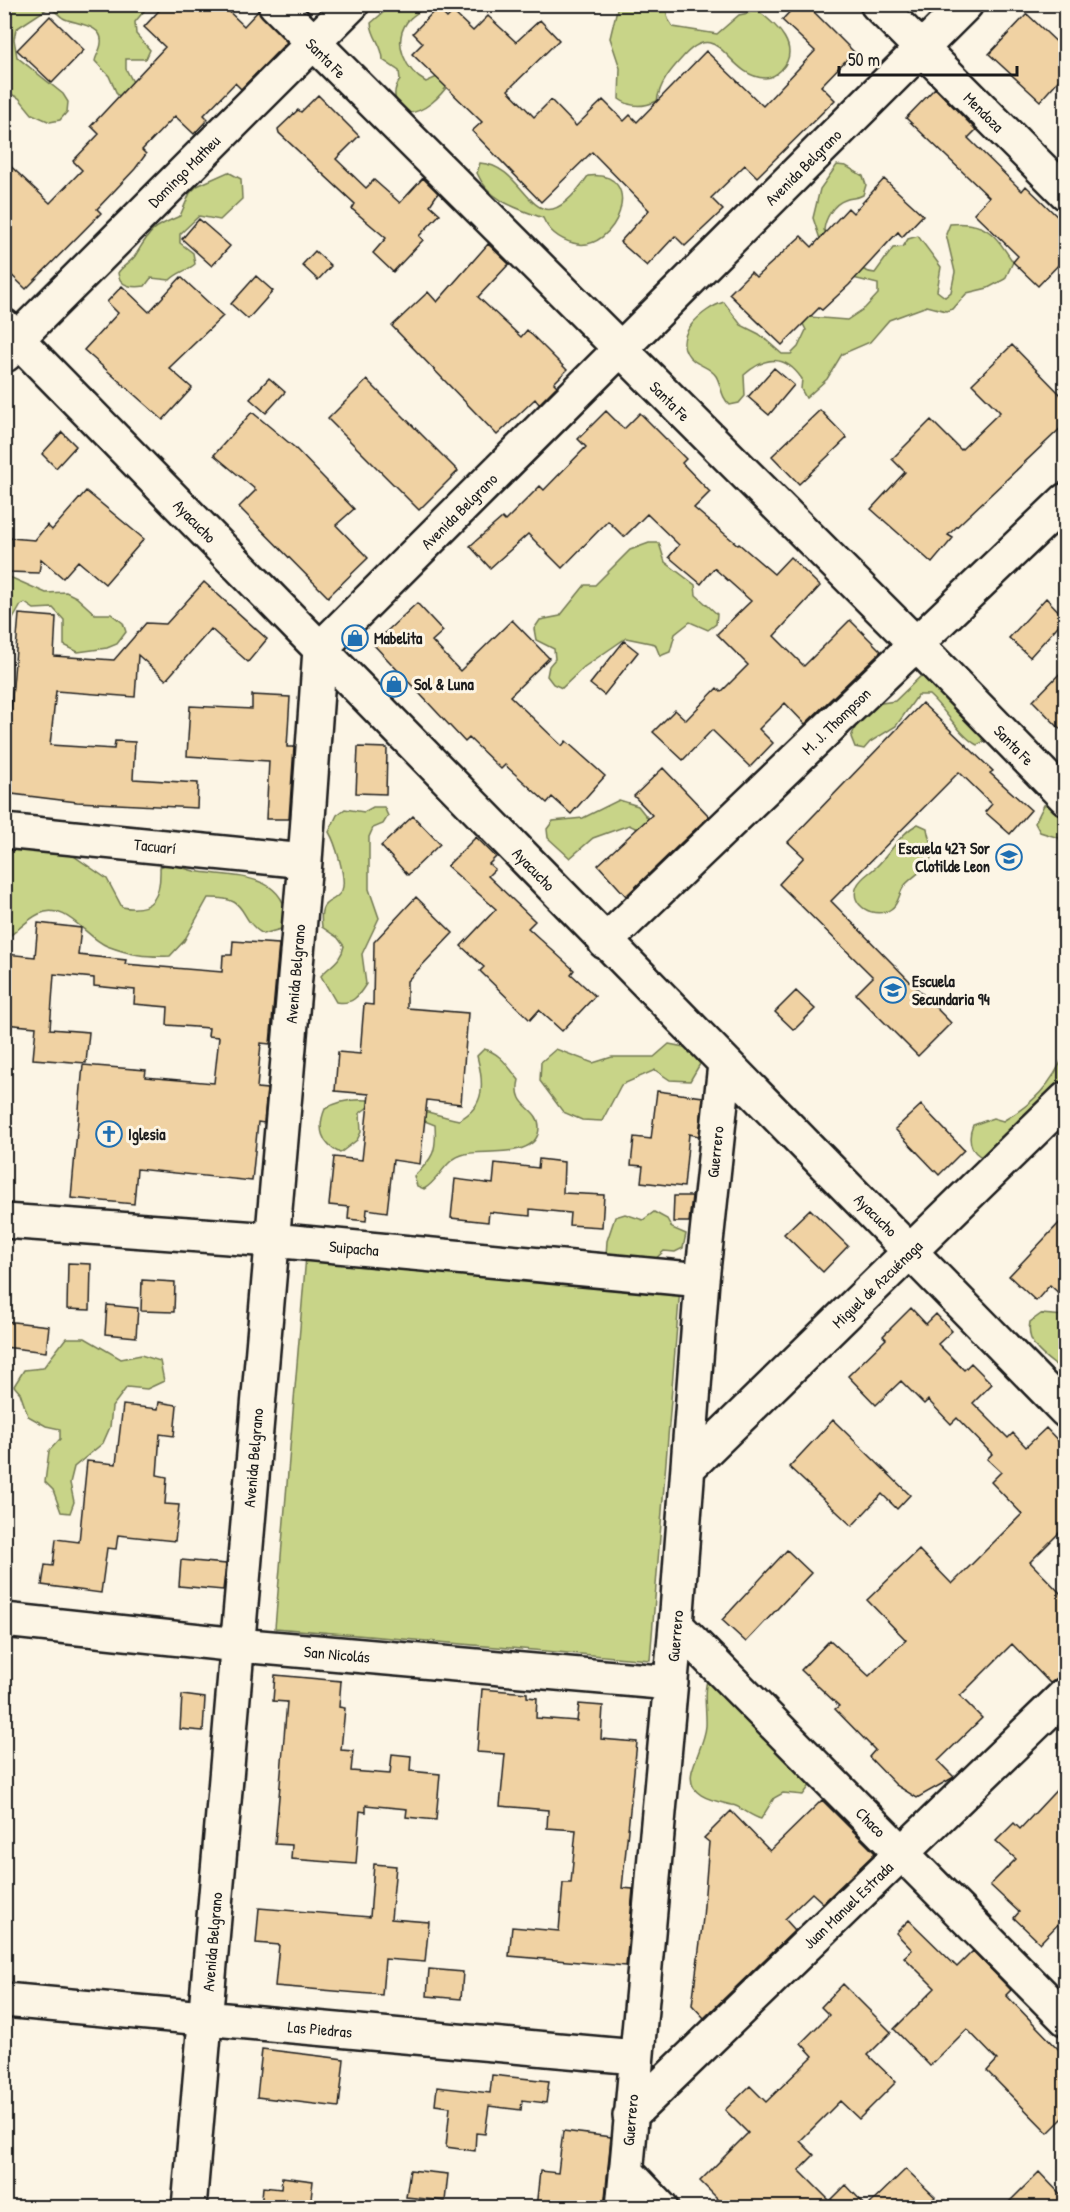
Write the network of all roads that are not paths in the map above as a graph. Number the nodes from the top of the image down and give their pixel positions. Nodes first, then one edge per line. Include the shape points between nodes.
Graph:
1 (275, 4) edge
2 (351, 4) edge
3 (877, 4) edge
4 (966, 4) edge
5 (312, 44) junction
6 (921, 49) junction
7 (1065, 193) edge
8 (9, 340) edge
9 (619, 351) junction
10 (1065, 500) edge
11 (916, 644) junction
12 (320, 650) junction
13 (1065, 798) edge
14 (4, 831) edge
15 (305, 861) junction
16 (605, 942) junction
17 (725, 1064) junction
18 (1065, 1100) edge
19 (4, 1221) edge
20 (272, 1240) junction
21 (911, 1250) junction
22 (702, 1280) junction
23 (1065, 1411) edge
24 (688, 1468) junction
25 (4, 1620) edge
26 (676, 1625) junction
27 (238, 1645) junction
28 (671, 1683) junction
29 (1065, 1694) edge
30 (901, 1853) junction
31 (4, 2000) edge
32 (206, 2019) junction
33 (1065, 2019) edge
34 (636, 2056) junction
35 (630, 2116) junction
36 (626, 2171) junction
37 (189, 2208) edge
38 (623, 2208) edge
39 (661, 2208) edge

1 - 5 street, Santa Fe
2 - 5 street, Domingo Matheu
3 - 6 street, Mendoza
4 - 6 street, Avenida Belgrano
5 - 8 street, Domingo Matheu
5 - 9 street, Santa Fe
6 - 7 street, Mendoza
6 - 9 street, Avenida Belgrano
8 - 12 street, Ayacucho
9 - 11 street, Santa Fe
9 - 12 street, Avenida Belgrano
10 - 11 street, M. J. Thompson
11 - 13 street, Santa Fe
11 - 16 street, M. J. Thompson
12 - 15 street, Avenida Belgrano
12 - 16 street, Ayacucho
14 - 15 street, Tacuarí
15 - 20 street, Avenida Belgrano
16 - 17 street, Ayacucho
17 - 21 street, Ayacucho
17 - 22 street, Guerrero
18 - 21 street, Miguel de Azcuénaga
19 - 20 street, Suipacha
20 - 22 street, Suipacha
20 - 27 street, Avenida Belgrano
21 - 23 street, Ayacucho
21 - 24 street, Miguel de Azcuénaga
22 - 24 street, Guerrero
24 - 26 street, Guerrero
25 - 27 street, San Nicolás
26 - 28 street, Guerrero
26 - 30 street, Chaco
27 - 28 street, San Nicolás
27 - 32 street, Avenida Belgrano
28 - 34 street, Guerrero
29 - 30 street, Juan Manuel Estrada
30 - 33 street, Chaco
30 - 35 street, Juan Manuel Estrada
31 - 32 street, Las Piedras
32 - 34 street, Las Piedras
32 - 37 street, Avenida Belgrano
34 - 35 street, Guerrero
35 - 36 street, Guerrero
36 - 38 street, Guerrero
36 - 39 street

